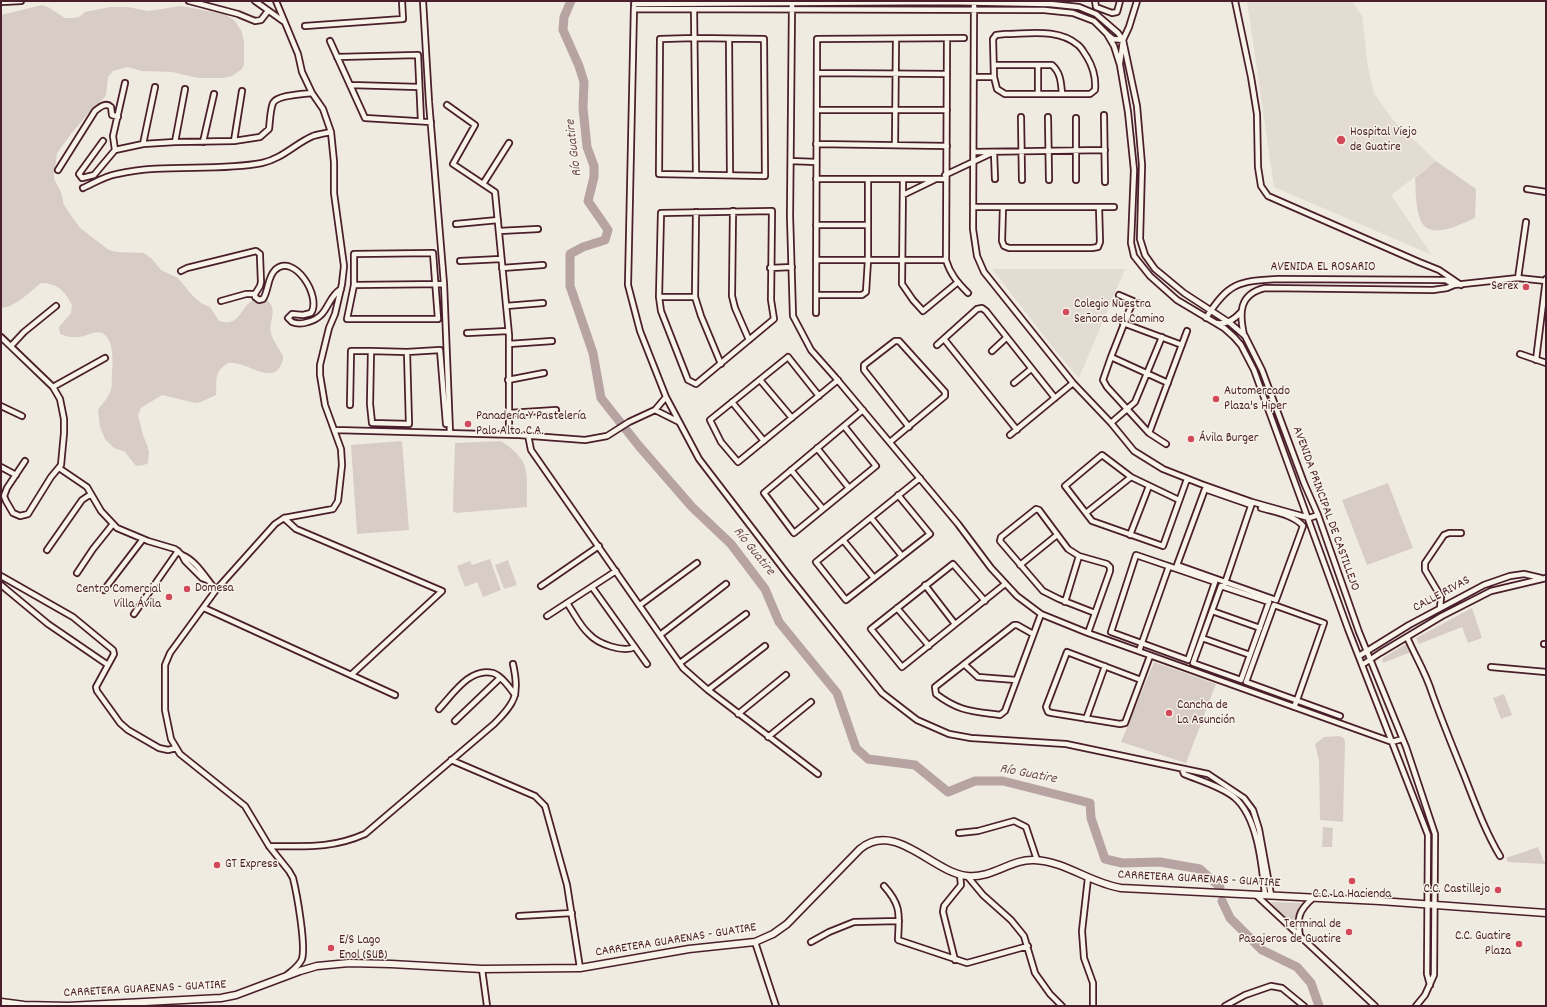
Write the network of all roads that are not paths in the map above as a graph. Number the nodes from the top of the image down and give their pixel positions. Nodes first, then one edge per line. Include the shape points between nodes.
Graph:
1 (21, 1) edge
2 (189, 1) edge
3 (255, 1) edge
4 (276, 1) edge
5 (402, 1) edge
6 (423, 1) edge
7 (1094, 1) edge
8 (1120, 1) edge
9 (1137, 1) edge
10 (1234, 1) edge
11 (1, 2) edge
12 (740, 2) edge
13 (1051, 2) edge
14 (974, 3) junction
15 (634, 4) edge
16 (792, 4) edge
17 (694, 9) junction
18 (974, 9) junction
19 (1048, 10) junction
20 (268, 11) junction
21 (284, 22) junction
22 (305, 26) dead end
23 (1107, 34) junction
24 (695, 38) junction
25 (964, 38) dead end
26 (729, 39) junction
27 (896, 39) junction
28 (947, 39) junction
29 (1123, 40) junction
30 (330, 42) dead end
31 (337, 57) junction
32 (994, 65) junction
33 (1038, 65) junction
34 (1120, 65) junction
35 (817, 73) junction
36 (896, 74) junction
37 (947, 74) junction
38 (974, 77) junction
39 (994, 77) junction
40 (125, 82) dead end
41 (350, 85) junction
42 (155, 87) dead end
43 (419, 87) junction
44 (185, 89) dead end
45 (242, 91) dead end
46 (312, 93) junction
47 (214, 94) dead end
48 (1038, 94) junction
49 (1062, 94) junction
50 (447, 105) dead end
51 (816, 110) junction
52 (947, 110) junction
53 (896, 111) junction
54 (1104, 115) dead end
55 (118, 117) junction
56 (1021, 117) dead end
57 (1048, 117) dead end
58 (1076, 118) dead end
59 (421, 121) junction
60 (431, 122) junction
61 (331, 132) junction
62 (103, 141) dead end
63 (234, 141) junction
64 (175, 142) junction
65 (203, 142) junction
66 (509, 143) dead end
67 (143, 144) junction
68 (816, 144) junction
69 (895, 145) junction
70 (947, 146) junction
71 (115, 150) junction
72 (1076, 150) junction
73 (1104, 150) junction
74 (1021, 151) junction
75 (1049, 151) junction
76 (974, 152) junction
77 (994, 152) junction
78 (791, 161) junction
79 (816, 162) junction
80 (974, 162) junction
81 (58, 170) dead end
82 (696, 175) junction
83 (730, 176) junction
84 (946, 177) junction
85 (816, 179) junction
86 (868, 179) junction
87 (903, 179) junction
88 (937, 179) junction
89 (996, 179) dead end
90 (1022, 180) dead end
91 (1049, 180) dead end
92 (1076, 180) dead end
93 (1105, 182) dead end
94 (484, 184) junction
95 (83, 188) dead end
96 (1527, 188) dead end
97 (1546, 192) edge
98 (903, 195) junction
99 (974, 207) junction
100 (1003, 207) junction
101 (1099, 207) junction
102 (1114, 207) dead end
103 (696, 212) junction
104 (733, 212) junction
105 (498, 220) junction
106 (1526, 222) dead end
107 (456, 224) dead end
108 (816, 225) junction
109 (868, 225) junction
110 (538, 228) dead end
111 (499, 230) junction
112 (501, 259) junction
113 (816, 260) junction
114 (868, 260) junction
115 (902, 260) junction
116 (946, 260) junction
117 (460, 261) dead end
118 (543, 265) dead end
119 (792, 267) junction
120 (502, 268) junction
121 (770, 268) junction
122 (181, 271) dead end
123 (1518, 278) junction
124 (1546, 280) edge
125 (958, 282) junction
126 (435, 284) junction
127 (444, 284) junction
128 (354, 285) junction
129 (1454, 285) junction
130 (1460, 285) junction
131 (341, 289) junction
132 (968, 293) dead end
133 (255, 294) junction
134 (816, 295) junction
135 (1119, 295) dead end
136 (659, 297) junction
137 (695, 297) junction
138 (221, 301) dead end
139 (1133, 301) junction
140 (544, 303) dead end
141 (1140, 304) dead end
142 (56, 306) dead end
143 (506, 306) junction
144 (1211, 310) junction
145 (1241, 312) junction
146 (816, 313) dead end
147 (1206, 318) junction
148 (1214, 322) junction
149 (1229, 322) junction
150 (1123, 323) junction
151 (508, 331) junction
152 (1187, 331) dead end
153 (467, 333) dead end
154 (1245, 336) junction
155 (1, 337) edge
156 (1162, 337) junction
157 (944, 338) junction
158 (1006, 338) junction
159 (749, 340) junction
160 (552, 341) dead end
161 (509, 344) junction
162 (1182, 344) junction
163 (937, 345) dead end
164 (11, 346) junction
165 (371, 351) junction
166 (992, 351) dead end
167 (407, 352) junction
168 (1520, 354) dead end
169 (1111, 357) junction
170 (105, 358) dead end
171 (1536, 360) junction
172 (1546, 363) edge
173 (721, 364) junction
174 (1031, 369) junction
175 (544, 373) dead end
176 (1147, 374) junction
177 (508, 380) junction
178 (760, 380) junction
179 (838, 380) junction
180 (1168, 382) junction
181 (1014, 383) dead end
182 (1073, 383) junction
183 (53, 387) junction
184 (819, 396) junction
185 (666, 397) junction
186 (1055, 398) junction
187 (732, 402) junction
188 (350, 405) dead end
189 (1, 406) edge
190 (1128, 408) junction
191 (556, 410) dead end
192 (655, 410) junction
193 (863, 410) junction
194 (509, 413) junction
195 (22, 416) dead end
196 (792, 418) junction
197 (680, 422) junction
198 (1111, 423) junction
199 (409, 424) junction
200 (446, 424) dead end
201 (844, 426) junction
202 (908, 427) junction
203 (335, 430) junction
204 (1017, 430) junction
205 (409, 432) junction
206 (450, 433) junction
207 (1149, 433) junction
208 (509, 434) junction
209 (528, 435) junction
210 (1010, 435) dead end
211 (764, 441) junction
212 (890, 442) junction
213 (1166, 444) dead end
214 (817, 448) junction
215 (25, 461) dead end
216 (1, 467) edge
217 (59, 468) junction
218 (791, 470) junction
219 (16, 475) junction
220 (1131, 477) junction
221 (920, 478) junction
222 (1187, 479) junction
223 (1149, 486) junction
224 (849, 488) junction
225 (91, 494) junction
226 (898, 495) junction
227 (1180, 500) junction
228 (1252, 503) junction
229 (1261, 508) dead end
230 (823, 509) junction
231 (1086, 513) junction
232 (1318, 515) junction
233 (284, 518) junction
234 (871, 518) junction
235 (1308, 518) junction
236 (113, 524) junction
237 (1462, 533) dead end
238 (1057, 534) junction
239 (1130, 534) junction
240 (143, 539) junction
241 (843, 540) junction
242 (599, 546) junction
243 (48, 550) dead end
244 (178, 551) junction
245 (902, 556) junction
246 (1079, 556) junction
247 (697, 563) dead end
248 (1020, 565) junction
249 (1169, 566) junction
250 (616, 571) junction
251 (77, 573) dead end
252 (1, 576) edge
253 (874, 578) junction
254 (1544, 578) edge
255 (1225, 583) junction
256 (726, 584) dead end
257 (1006, 584) junction
258 (1, 585) edge
259 (926, 585) junction
260 (541, 586) dead end
261 (592, 587) junction
262 (104, 590) dead end
263 (216, 590) junction
264 (1441, 597) junction
265 (985, 601) junction
266 (1065, 602) junction
267 (1452, 602) junction
268 (567, 603) junction
269 (640, 605) junction
270 (1446, 605) junction
271 (204, 608) junction
272 (897, 608) junction
273 (1440, 608) junction
274 (1212, 611) junction
275 (1095, 612) junction
276 (1451, 612) junction
277 (134, 614) dead end
278 (746, 614) dead end
279 (1041, 614) junction
280 (547, 616) dead end
281 (955, 624) junction
282 (1260, 628) junction
283 (1088, 633) junction
284 (1033, 634) junction
285 (660, 635) junction
286 (1407, 637) junction
287 (1202, 638) junction
288 (1141, 644) junction
289 (765, 646) dead end
290 (929, 646) junction
291 (635, 648) junction
292 (1138, 651) junction
293 (1367, 651) junction
294 (1250, 655) junction
295 (1150, 656) junction
296 (1359, 656) junction
297 (1370, 660) junction
298 (680, 663) junction
299 (513, 664) dead end
300 (647, 664) dead end
301 (964, 664) junction
302 (108, 665) junction
303 (1362, 665) junction
304 (1105, 666) junction
305 (1492, 667) dead end
306 (1214, 670) junction
307 (1546, 672) edge
308 (1220, 673) junction
309 (351, 675) junction
310 (786, 675) dead end
311 (1211, 677) junction
312 (500, 678) junction
313 (1218, 679) junction
314 (1016, 680) junction
315 (1141, 680) junction
316 (708, 690) junction
317 (395, 695) dead end
318 (515, 695) junction
319 (1297, 700) junction
320 (811, 702) dead end
321 (1294, 707) junction
322 (439, 709) dead end
323 (738, 714) junction
324 (1340, 716) dead end
325 (1086, 719) junction
326 (455, 721) dead end
327 (768, 736) junction
328 (1402, 739) junction
329 (1392, 742) junction
330 (176, 748) junction
331 (451, 760) junction
332 (1182, 769) junction
333 (818, 774) dead end
334 (959, 832) dead end
335 (269, 846) junction
336 (1500, 856) dead end
337 (1037, 860) junction
338 (960, 875) junction
339 (968, 877) junction
340 (1088, 878) junction
341 (884, 886) dead end
342 (1252, 895) junction
343 (1268, 895) junction
344 (1313, 898) junction
345 (1427, 904) junction
346 (1435, 905) junction
347 (572, 913) junction
348 (1546, 913) edge
349 (519, 916) dead end
350 (899, 921) junction
351 (1300, 937) junction
352 (755, 942) junction
353 (811, 942) dead end
354 (1028, 946) junction
355 (955, 960) junction
356 (580, 968) junction
357 (482, 969) junction
358 (282, 978) junction
359 (1430, 985) junction
360 (1235, 1000) junction
361 (1, 1002) edge
362 (134, 1005) edge
363 (487, 1006) edge
364 (776, 1006) edge
365 (1062, 1006) edge
366 (1091, 1006) edge
367 (1225, 1006) edge
368 (1238, 1006) edge
369 (1304, 1006) edge
370 (1375, 1006) edge
371 (1416, 1006) edge

1 - 11 street
2 - 20 street via 255,21 261,20
3 - 20 street
4 - 21 street
5 - 22 street via 403,19
6 - 60 street
7 - 8 street via 1096,7 1112,13 1117,12
9 - 29 street
10 - 130 street via 1257,114 1261,186 1268,196 1439,270
12 - 15 street, AVENIDA PRINCIPAL DE CASTILLEJO
12 - 16 street, AVENIDA PRINCIPAL DE CASTILLEJO
13 - 14 street, AVENIDA PRINCIPAL DE CASTILLEJO
13 - 19 street
13 - 29 street, AVENIDA PRINCIPAL DE CASTILLEJO via 1079,7 1096,14
14 - 16 street, AVENIDA PRINCIPAL DE CASTILLEJO
14 - 18 street
15 - 17 street, AVENIDA PRINCIPAL DE CASTILLEJO
15 - 185 street via 628,285 640,331
16 - 17 street, AVENIDA PRINCIPAL DE CASTILLEJO
16 - 18 street, AVENIDA PRINCIPAL DE CASTILLEJO
16 - 78 street
17 - 24 street
18 - 19 street, AVENIDA PRINCIPAL DE CASTILLEJO
18 - 38 street
19 - 23 street, AVENIDA PRINCIPAL DE CASTILLEJO via 1074,13 1094,21
20 - 21 street
21 - 46 street
23 - 29 street via 1113,39
23 - 34 street, AVENIDA PRINCIPAL DE CASTILLEJO
24 - 26 street
24 - 82 street
24 - 82 street via 660,39 659,174
25 - 28 street
26 - 83 street
26 - 83 street via 764,39 765,176
27 - 28 street
27 - 35 street via 817,39
27 - 36 street
28 - 37 street
29 - 34 street
29 - 144 street, AVENIDA PRINCIPAL DE CASTILLEJO via 1137,106 1142,165 1140,239 1145,255 1155,269 1184,293
30 - 31 street
31 - 41 street
31 - 43 street via 418,55
32 - 33 street
32 - 39 street
32 - 49 street via 993,39 996,35 1054,34 1067,38 1079,45 1096,80 1095,90 1090,94
33 - 48 street
33 - 49 street via 1052,65 1055,68 1061,78
34 - 147 street, AVENIDA PRINCIPAL DE CASTILLEJO via 1134,170 1131,243 1134,256 1150,276 1177,300
35 - 36 street
35 - 51 street
36 - 37 street
36 - 53 street
37 - 52 street
38 - 39 street
38 - 76 street
39 - 48 street via 997,89 1004,94
40 - 55 street
41 - 43 street
41 - 59 street via 365,118
42 - 67 street
43 - 59 street
44 - 64 street
45 - 63 street
46 - 61 street via 323,109
46 - 63 street via 277,99 272,105 269,129 264,134 260,137
47 - 65 street
48 - 49 street
50 - 94 street via 474,125 453,164
51 - 53 street
51 - 68 street
52 - 53 street
52 - 70 street
53 - 69 street
54 - 73 street
55 - 71 street via 113,136
55 - 81 street via 112,114 108,105 95,111
56 - 74 street
57 - 75 street
58 - 72 street
59 - 60 street
60 - 127 street
61 - 95 street via 313,136 265,162 246,166 129,172 110,176
61 - 131 street via 334,193 344,266
62 - 71 street via 79,174 82,178 94,175
63 - 65 street
64 - 65 street
64 - 67 street
66 - 94 street
67 - 71 street
68 - 69 street
68 - 79 street
69 - 70 street
70 - 84 street
72 - 73 street
72 - 75 street
72 - 92 street
73 - 93 street
74 - 75 street
74 - 77 street
74 - 90 street
75 - 91 street
76 - 77 street
76 - 80 street
77 - 80 street
77 - 89 street
78 - 79 street
78 - 119 street
79 - 85 street
80 - 84 street
80 - 99 street
82 - 83 street
84 - 88 street
84 - 116 street
85 - 86 street
85 - 108 street
86 - 87 street
86 - 109 street
87 - 88 street
87 - 98 street
88 - 98 street
94 - 105 street via 495,192
96 - 97 street
98 - 115 street
99 - 100 street
99 - 182 street via 973,229 977,256 984,272
100 - 101 street
100 - 101 street via 1004,246 1092,248 1098,247 1100,242
101 - 102 street
103 - 104 street
103 - 136 street via 661,213
103 - 137 street
104 - 121 street via 772,211
104 - 159 street via 732,296
105 - 107 street
105 - 111 street
106 - 123 street
108 - 109 street
108 - 113 street
109 - 114 street
110 - 111 street
111 - 112 street
112 - 117 street
112 - 120 street
113 - 114 street
113 - 134 street
114 - 115 street
114 - 134 street via 866,292 862,295
115 - 116 street
115 - 125 street via 902,284 923,310
116 - 125 street
118 - 120 street
119 - 121 street
119 - 179 street via 792,316 811,350
120 - 143 street
121 - 159 street via 774,319
122 - 133 street via 256,251 260,254 261,282
123 - 124 street, AVENIDA EL ROSARIO
123 - 130 street, AVENIDA EL ROSARIO
124 - 171 street
125 - 132 street
126 - 127 street
126 - 128 street
126 - 128 street via 433,253 354,254
126 - 128 street via 438,319 347,319
127 - 206 street
129 - 130 street, AVENIDA EL ROSARIO
129 - 144 street, AVENIDA EL ROSARIO via 1446,280 1252,280 1228,290
129 - 145 street, AVENIDA EL ROSARIO via 1433,290 1264,288 1252,293 1244,302
131 - 133 street via 322,316 301,324 288,318 292,314 311,313 314,306 309,288 292,267 286,265 274,271 263,299 257,299
131 - 203 street via 320,364 325,405
133 - 138 street
134 - 146 street
135 - 139 street
136 - 137 street
136 - 173 street via 661,311 688,380 696,384
137 - 173 street
139 - 141 street
139 - 150 street
140 - 143 street
142 - 164 street
143 - 151 street
144 - 147 street, AVENIDA EL ROSARIO
144 - 149 street, AVENIDA PRINCIPAL DE CASTILLEJO
145 - 149 street, AVENIDA EL ROSARIO
145 - 154 street
147 - 148 street, AVENIDA PRINCIPAL DE CASTILLEJO
148 - 149 street
148 - 235 street, AVENIDA PRINCIPAL DE CASTILLEJO via 1241,345 1254,370
149 - 154 street, AVENIDA PRINCIPAL DE CASTILLEJO
150 - 156 street
150 - 169 street
151 - 153 street
151 - 161 street
152 - 162 street
154 - 232 street, AVENIDA PRINCIPAL DE CASTILLEJO via 1262,370
155 - 164 street
156 - 162 street
156 - 176 street
157 - 158 street via 977,309 982,308
157 - 163 street
157 - 204 street
158 - 166 street
158 - 174 street
159 - 173 street
160 - 161 street
161 - 177 street
162 - 180 street
164 - 183 street
165 - 167 street
165 - 188 street via 351,351
165 - 199 street via 372,423
167 - 199 street
167 - 200 street via 440,350
168 - 171 street
169 - 176 street
169 - 190 street via 1103,380
170 - 183 street
171 - 172 street
174 - 181 street
174 - 186 street
175 - 177 street
176 - 180 street
176 - 190 street via 1135,402
177 - 194 street
178 - 184 street via 788,357
178 - 187 street
178 - 196 street
179 - 184 street
179 - 193 street
180 - 207 street
182 - 186 street
182 - 198 street
183 - 217 street via 61,404 64,425 62,462
184 - 196 street
185 - 192 street
185 - 197 street
186 - 204 street
187 - 211 street
187 - 211 street via 710,420 725,447 738,462
189 - 195 street
190 - 198 street
190 - 207 street
191 - 194 street
192 - 197 street
192 - 209 street via 629,422 608,436 585,440
193 - 201 street
193 - 212 street
194 - 208 street
196 - 211 street
197 - 332 street via 699,459 837,637 882,693 917,720 950,734 971,738 1066,744
198 - 222 street via 1134,451 1163,469
199 - 205 street
201 - 214 street
201 - 224 street via 876,466
202 - 202 street via 945,396 945,392 899,341 895,340 864,365 864,370
202 - 212 street
203 - 205 street
203 - 233 street via 341,449 342,465 338,501 333,509
204 - 210 street
205 - 206 street
206 - 208 street
207 - 213 street
208 - 209 street
209 - 242 street via 531,450
212 - 221 street
214 - 218 street
214 - 224 street
215 - 219 street
216 - 219 street
217 - 219 street via 28,514 21,516 13,513 4,497
217 - 225 street via 85,485
218 - 230 street
218 - 230 street via 764,493 794,533
220 - 223 street
220 - 231 street
220 - 231 street via 1102,454 1065,486
221 - 226 street
221 - 257 street
222 - 227 street
222 - 228 street
223 - 227 street
223 - 239 street
224 - 230 street
225 - 236 street
225 - 243 street via 82,500
226 - 234 street
226 - 245 street via 930,534
227 - 239 street via 1163,546
228 - 235 street
228 - 255 street
228 - 255 street via 1205,489 1177,565
229 - 255 street via 1291,518 1303,526 1278,598 1274,600
231 - 239 street via 1092,521
232 - 235 street
232 - 293 street, AVENIDA PRINCIPAL DE CASTILLEJO
233 - 263 street via 275,524
233 - 309 street via 296,529 442,591
234 - 241 street
234 - 245 street
235 - 296 street, AVENIDA PRINCIPAL DE CASTILLEJO
236 - 240 street via 121,531
236 - 251 street
237 - 264 street via 1449,533 1444,536 1425,563 1425,570
238 - 246 street via 1068,549
238 - 248 street
238 - 248 street via 1036,509 1001,537 1000,541
240 - 244 street
240 - 262 street
241 - 253 street
241 - 253 street via 816,562 846,600
242 - 250 street
242 - 260 street
244 - 263 street via 203,572
244 - 277 street
245 - 253 street
246 - 266 street
246 - 275 street via 1108,564 1110,567
247 - 269 street
248 - 266 street via 1043,591
249 - 288 street
249 - 288 street via 1136,555 1111,632
249 - 288 street via 1215,582 1188,660
250 - 261 street
250 - 269 street
252 - 302 street via 85,625 113,651
254 - 267 street, CALLE RIVAS via 1524,574 1510,576 1484,585
254 - 276 street, CALLE RIVAS via 1491,591
256 - 285 street
257 - 265 street
257 - 279 street
258 - 302 street via 48,624
259 - 265 street via 953,564
259 - 272 street
259 - 281 street
261 - 268 street
261 - 291 street
263 - 271 street
264 - 267 street
264 - 273 street
265 - 281 street
266 - 275 street
267 - 270 street, CALLE RIVAS
268 - 280 street
268 - 291 street via 589,634 596,639 622,650
269 - 285 street
270 - 273 street, CALLE RIVAS
270 - 276 street
271 - 309 street
271 - 330 street via 170,653 165,666 165,710 171,738
272 - 290 street
272 - 290 street via 870,629 902,667
273 - 293 street, CALLE RIVAS
274 - 282 street
274 - 282 street via 1221,586 1269,602
274 - 287 street
275 - 283 street
276 - 286 street, CALLE RIVAS
278 - 298 street
279 - 283 street
279 - 284 street
281 - 290 street
282 - 294 street
283 - 292 street
284 - 301 street via 1014,625
284 - 314 street
285 - 298 street
286 - 297 street, CALLE RIVAS
286 - 336 street via 1422,666 1437,711 1480,817
287 - 294 street
287 - 306 street via 1193,663
288 - 292 street
289 - 316 street
291 - 300 street
292 - 295 street
293 - 296 street, CALLE RIVAS
293 - 297 street, AVENIDA PRINCIPAL DE CASTILLEJO
294 - 308 street via 1241,680
295 - 311 street
295 - 315 street
296 - 303 street, AVENIDA PRINCIPAL DE CASTILLEJO
297 - 303 street, CALLE RIVAS
297 - 328 street, AVENIDA PRINCIPAL DE CASTILLEJO
298 - 316 street
299 - 318 street via 516,678
301 - 314 street via 978,677
301 - 314 street via 935,689 936,694 944,700 966,711 1000,715 1005,711
302 - 330 street via 96,690 120,722 128,730 158,748
303 - 329 street, AVENIDA PRINCIPAL DE CASTILLEJO
304 - 315 street
304 - 325 street
304 - 325 street via 1067,652 1046,707 1048,712
305 - 307 street
306 - 308 street
306 - 311 street
308 - 313 street
309 - 317 street
310 - 323 street
311 - 313 street
312 - 318 street
312 - 322 street via 493,673 472,676
312 - 326 street
313 - 321 street
315 - 325 street via 1125,723
316 - 323 street
318 - 331 street via 508,710
319 - 319 street via 1324,623 1274,605 1246,682
319 - 321 street
319 - 324 street
320 - 327 street
321 - 329 street
323 - 327 street
327 - 333 street
328 - 329 street
328 - 346 street, AVENIDA PRINCIPAL DE CASTILLEJO via 1436,834
329 - 345 street, AVENIDA PRINCIPAL DE CASTILLEJO via 1428,835
330 - 335 street via 199,770 245,806
331 - 335 street via 365,834 332,845
331 - 347 street via 535,796 545,806 568,885
332 - 343 street via 1184,774 1234,797 1244,809 1256,840
332 - 343 street via 1208,774 1244,798 1253,810 1259,829
334 - 337 street via 978,831 1014,821 1026,827
335 - 358 street via 293,878 304,947 301,961
337 - 339 main road, CARRETERA GUARENAS - GUATIRE via 1023,860 988,873
337 - 340 main road, CARRETERA GUARENAS - GUATIRE via 1054,863
338 - 339 main road, CARRETERA GUARENAS - GUATIRE
338 - 352 main road, CARRETERA GUARENAS - GUATIRE via 900,844 874,840 860,849 787,924
338 - 355 street via 961,885 944,906 943,912
339 - 354 street via 983,895 1011,920 1024,936
340 - 342 main road, CARRETERA GUARENAS - GUATIRE via 1120,888
340 - 366 street via 1082,931 1084,958 1093,983
341 - 350 street via 894,897 899,910
342 - 343 main road, CARRETERA GUARENAS - GUATIRE
342 - 351 street
343 - 344 main road, CARRETERA GUARENAS - GUATIRE
344 - 345 main road, CARRETERA GUARENAS - GUATIRE
344 - 351 street via 1300,913
345 - 346 main road, CARRETERA GUARENAS - GUATIRE
345 - 359 street, AVENIDA PRINCIPAL DE CASTILLEJO via 1427,974
346 - 348 main road, CARRETERA GUARENAS - GUATIRE
346 - 359 street, AVENIDA PRINCIPAL DE CASTILLEJO via 1434,975
347 - 349 street
347 - 356 street
350 - 353 street via 854,922
350 - 355 street via 898,940
351 - 370 street
352 - 356 main road, CARRETERA GUARENAS - GUATIRE via 689,949
352 - 364 street
354 - 355 street via 967,964
354 - 365 street via 1036,973
356 - 357 main road, CARRETERA GUARENAS - GUATIRE
357 - 358 main road, CARRETERA GUARENAS - GUATIRE via 349,963 317,966
357 - 363 street
358 - 362 main road, CARRETERA GUARENAS - GUATIRE via 221,998
359 - 371 street
360 - 367 street
360 - 368 street
360 - 369 street via 1275,986 1286,990
361 - 362 main road, CARRETERA GUARENAS - GUATIRE via 24,1006

